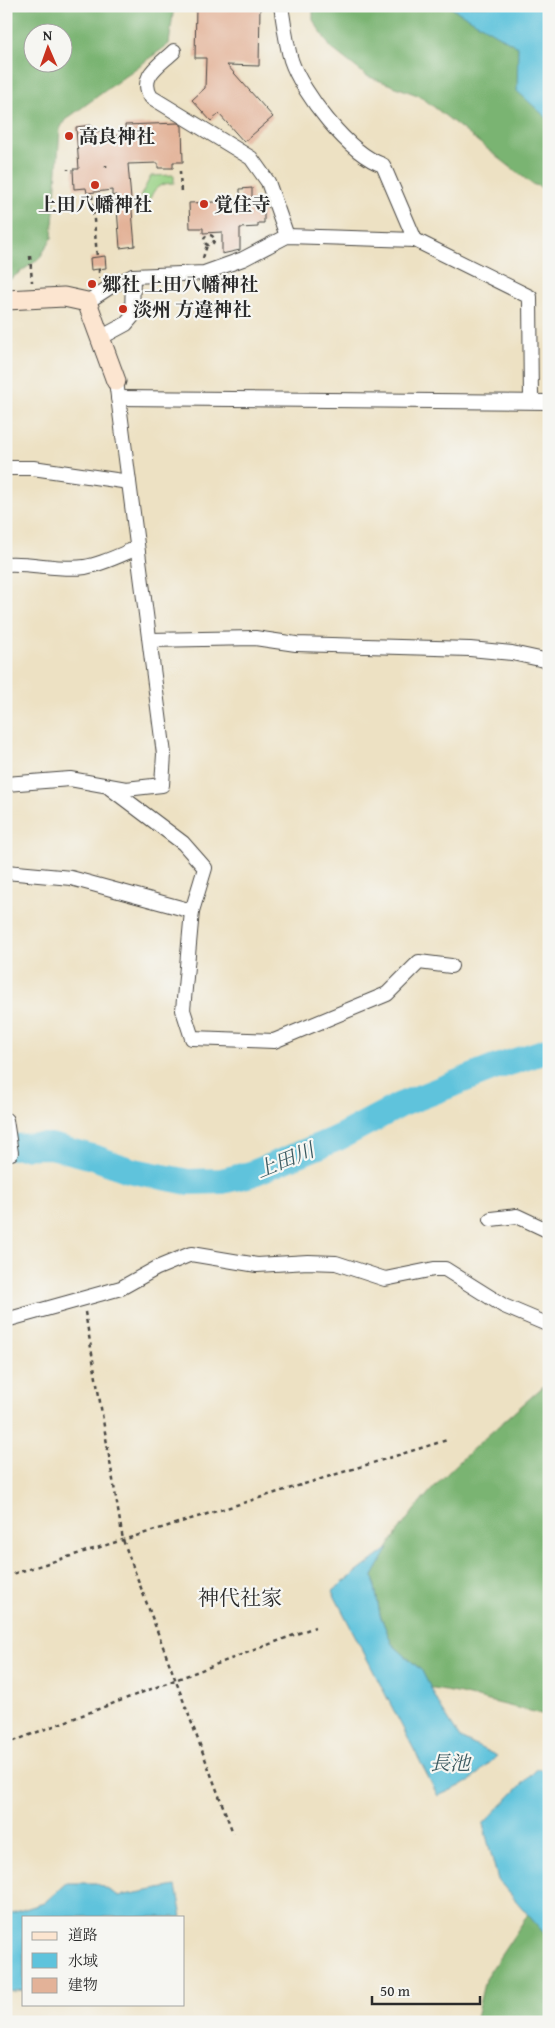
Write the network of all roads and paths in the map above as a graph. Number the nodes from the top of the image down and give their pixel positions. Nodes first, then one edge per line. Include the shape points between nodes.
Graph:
1 (281, 6) edge
2 (174, 50) dead end
3 (180, 171) dead end
4 (181, 194) dead end
5 (92, 195) dead end
6 (287, 236) junction
7 (416, 240) junction
8 (207, 245) junction
9 (30, 256) dead end
10 (97, 257) dead end
11 (202, 260) dead end
12 (98, 269) dead end
13 (133, 276) junction
14 (100, 282) dead end
15 (32, 286) dead end
16 (6, 300) edge
17 (87, 302) junction
18 (100, 338) junction
19 (117, 389) junction
20 (531, 402) junction
21 (549, 402) edge
22 (6, 468) edge
23 (128, 482) junction
24 (137, 548) junction
25 (6, 564) edge
26 (150, 640) junction
27 (549, 661) edge
28 (6, 784) edge
29 (107, 786) junction
30 (6, 872) edge
31 (192, 910) junction
32 (451, 966) dead end
33 (6, 1120) edge
34 (11, 1153) dead end
35 (491, 1219) dead end
36 (549, 1231) edge
37 (82, 1298) junction
38 (6, 1320) edge
39 (549, 1324) edge
40 (447, 1440) dead end
41 (123, 1540) junction
42 (6, 1576) edge
43 (315, 1627) dead end
44 (175, 1680) junction
45 (6, 1744) edge
46 (233, 1833) dead end

1 - 7 street via 291,60 313,100 339,134 372,161 383,165
2 - 6 street via 149,73 146,80 151,97 251,158 268,182
3 - 4 path
5 - 10 path
6 - 7 street
6 - 13 street via 243,259 204,273
7 - 20 street via 530,297
8 - 8 path via 205,236 212,236 212,245
8 - 11 path
9 - 15 path
12 - 14 path
13 - 17 street
13 - 18 street via 132,316 126,324
16 - 17 street via 64,296
17 - 18 street
18 - 19 street
19 - 20 street
19 - 23 street
20 - 21 street
22 - 23 street via 33,468
23 - 24 street
24 - 25 street via 85,567 25,562
24 - 26 street
26 - 27 street via 255,638 296,644 470,649
26 - 29 street via 164,754 162,785 126,790
28 - 29 street via 70,778
29 - 31 street via 183,843 205,868
30 - 31 street via 71,878
31 - 32 street via 183,1010 192,1038 274,1041 387,994 419,962
33 - 34 street
35 - 36 street via 517,1216
37 - 38 street
37 - 39 street via 121,1288 191,1254 257,1265 336,1263 385,1279 445,1269 504,1306
37 - 41 path
40 - 41 path
41 - 42 path
41 - 44 path
43 - 44 path
44 - 45 path
44 - 46 path

